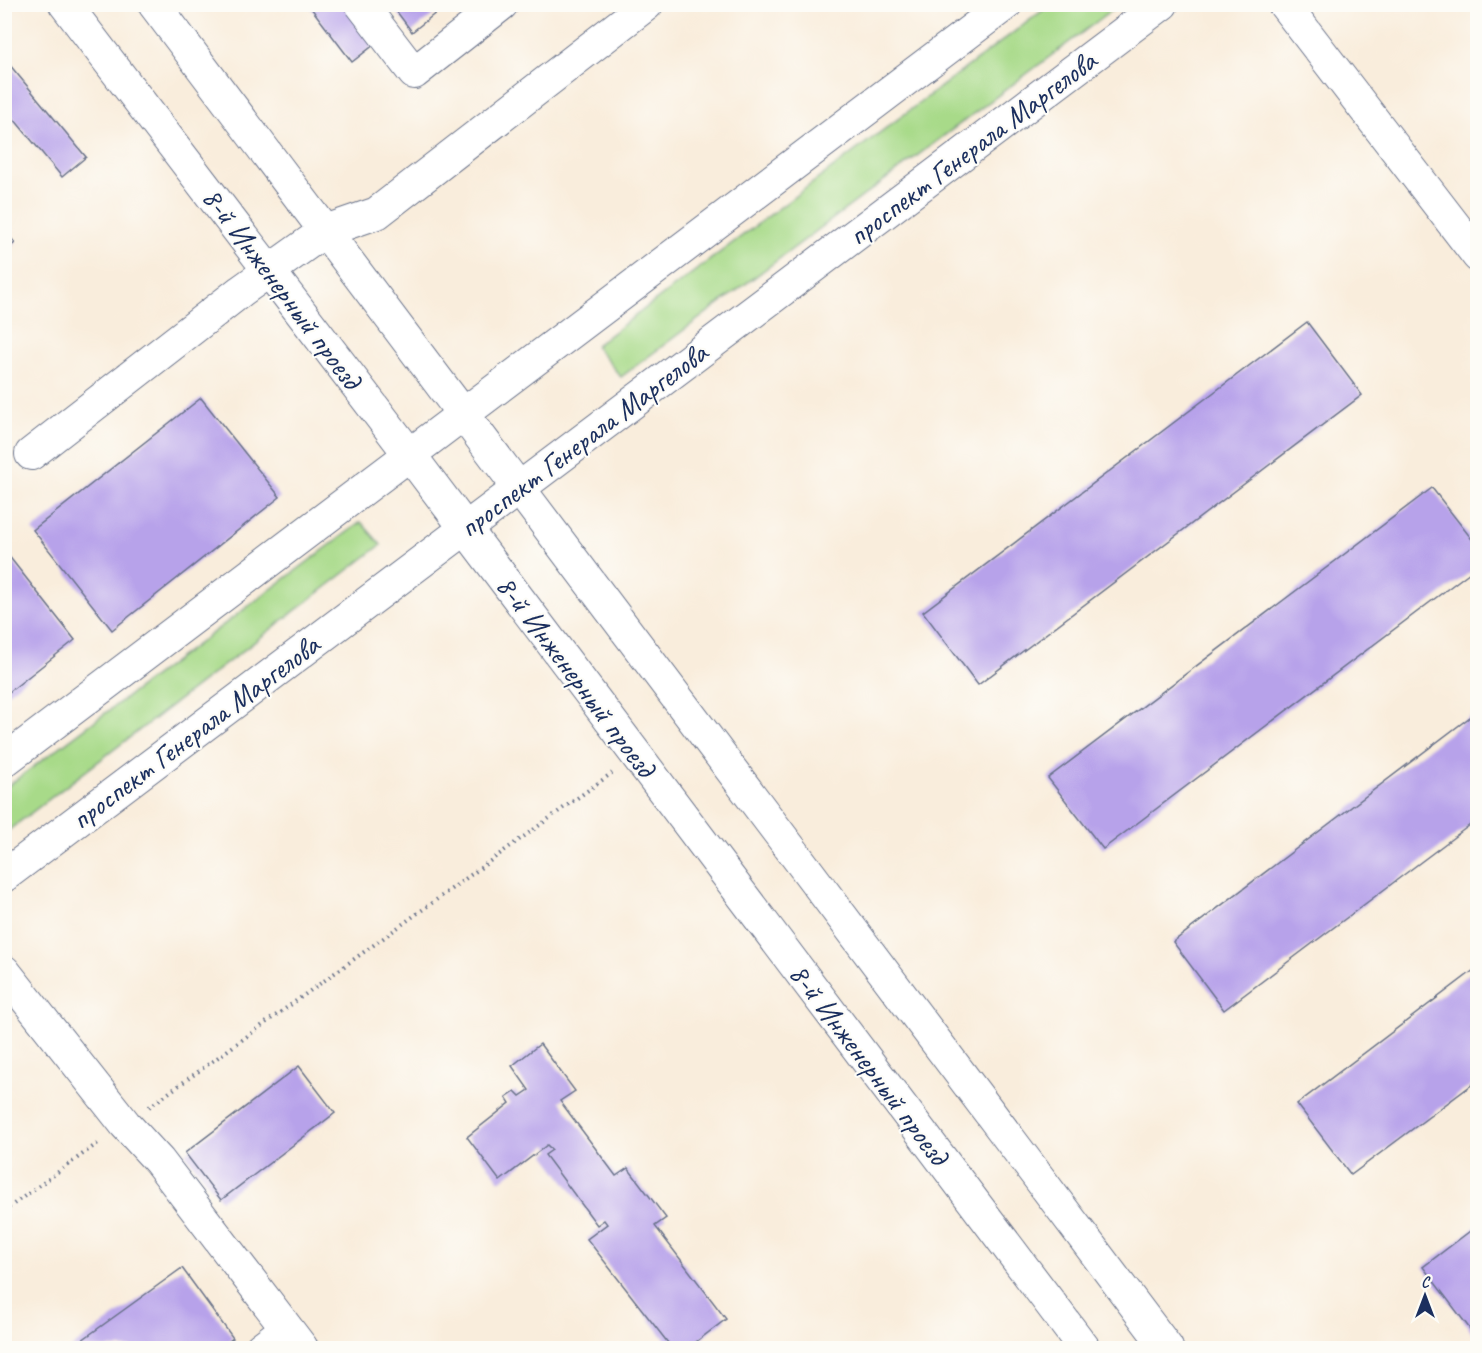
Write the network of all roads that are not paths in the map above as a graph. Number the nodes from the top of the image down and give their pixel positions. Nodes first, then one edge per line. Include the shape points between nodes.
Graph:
1 (65, 4) edge
2 (154, 4) edge
3 (361, 4) edge
4 (647, 4) edge
5 (1005, 4) edge
6 (1162, 4) edge
7 (1284, 4) edge
8 (488, 9) edge
9 (325, 231) junction
10 (1478, 256) edge
11 (270, 272) junction
12 (463, 415) junction
13 (31, 454) dead end
14 (410, 454) junction
15 (518, 489) junction
16 (465, 530) junction
17 (4, 761) edge
18 (4, 876) edge
19 (4, 971) edge
20 (294, 1339) edge
21 (261, 1348) edge
22 (1084, 1348) edge
23 (1167, 1348) edge

1 - 11 street, 8-й Инженерный проезд
2 - 9 street
3 - 8 street via 414,73
4 - 9 street via 377,213
5 - 12 street
6 - 15 street, проспект Генерала Маргелова
7 - 10 street
9 - 11 street
9 - 12 street
11 - 13 street
11 - 14 street, 8-й Инженерный проезд
12 - 14 street
12 - 15 street
14 - 16 street, 8-й Инженерный проезд
14 - 17 street
15 - 16 street, проспект Генерала Маргелова
15 - 23 street
16 - 18 street, проспект Генерала Маргелова
16 - 22 street, 8-й Инженерный проезд
19 - 20 street via 159,1161
20 - 21 street

